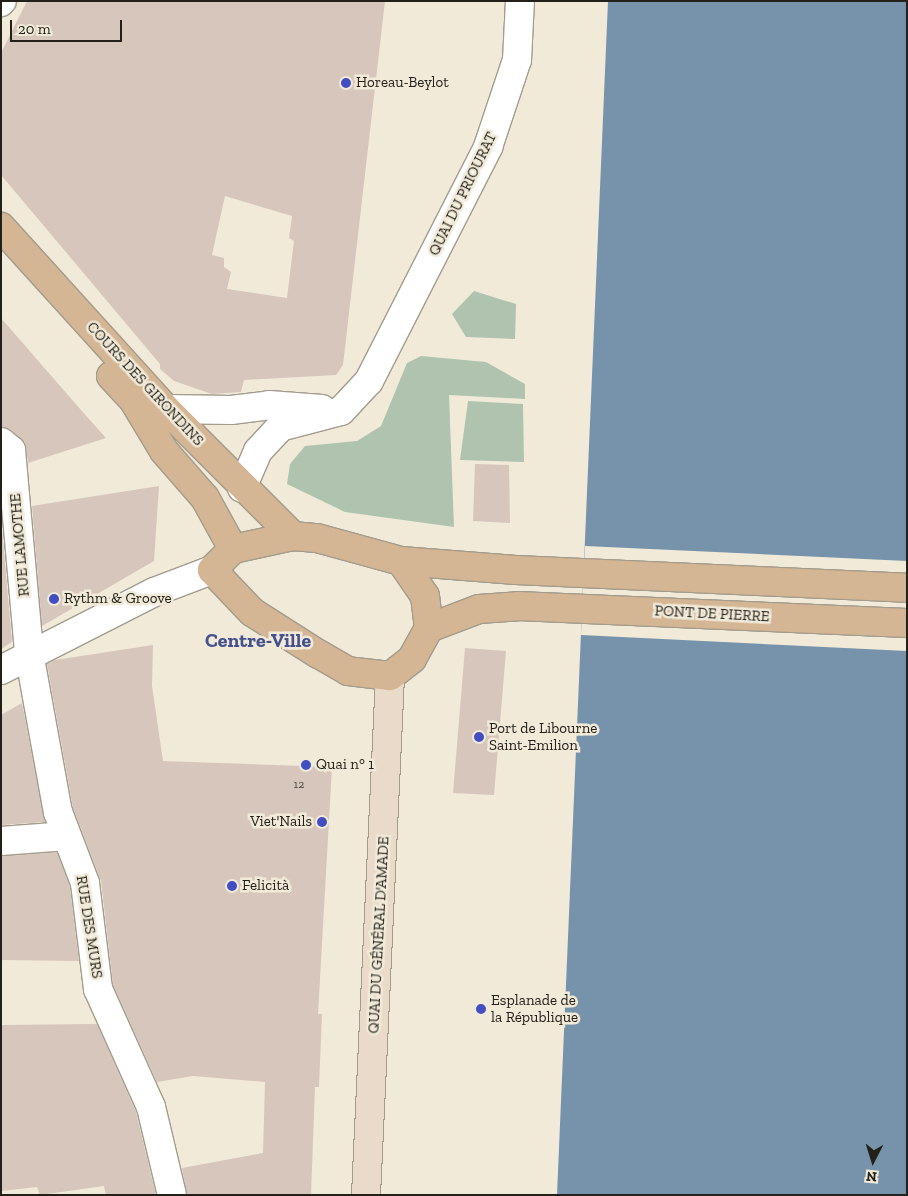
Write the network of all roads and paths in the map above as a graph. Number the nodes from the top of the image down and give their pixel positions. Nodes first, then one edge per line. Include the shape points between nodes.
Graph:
1 (520, 1) edge
2 (1, 227) edge
3 (1, 253) edge
4 (166, 409) junction
5 (341, 411) junction
6 (1, 442) edge
7 (242, 488) junction
8 (293, 536) junction
9 (233, 549) junction
10 (401, 561) junction
11 (212, 570) junction
12 (907, 588) edge
13 (907, 623) edge
14 (429, 628) junction
15 (29, 653) junction
16 (1, 670) edge
17 (390, 676) junction
18 (67, 836) junction
19 (1, 841) edge
20 (172, 1195) edge
21 (366, 1195) edge

1 - 5 street, QUAI DU PRIOURAT via 517,60 488,147 369,381
2 - 4 main road, COURS DES GIRONDINS
3 - 9 main road, COURS DES GIRONDINS via 134,401 164,451 206,498
4 - 5 street via 231,410 269,405
4 - 7 main road, COURS DES GIRONDINS
5 - 7 street via 280,427 258,451
6 - 15 street, RUE LAMOTHE via 11,450
7 - 8 main road, COURS DES GIRONDINS
8 - 9 main road
8 - 10 main road via 317,538
9 - 11 main road
10 - 12 main road via 516,570
10 - 14 main road via 425,596
11 - 15 street via 154,592
11 - 17 main road via 252,612 318,654 348,671
13 - 14 main road, PONT DE PIERRE via 518,606 479,609
14 - 17 main road via 412,660
15 - 16 street
15 - 18 street, RUE DES MURS via 58,812
17 - 21 main road, QUAI DU GÉNÉRAL D'AMADE
18 - 19 street
18 - 20 street, RUE DES MURS via 85,883 98,989 151,1107

